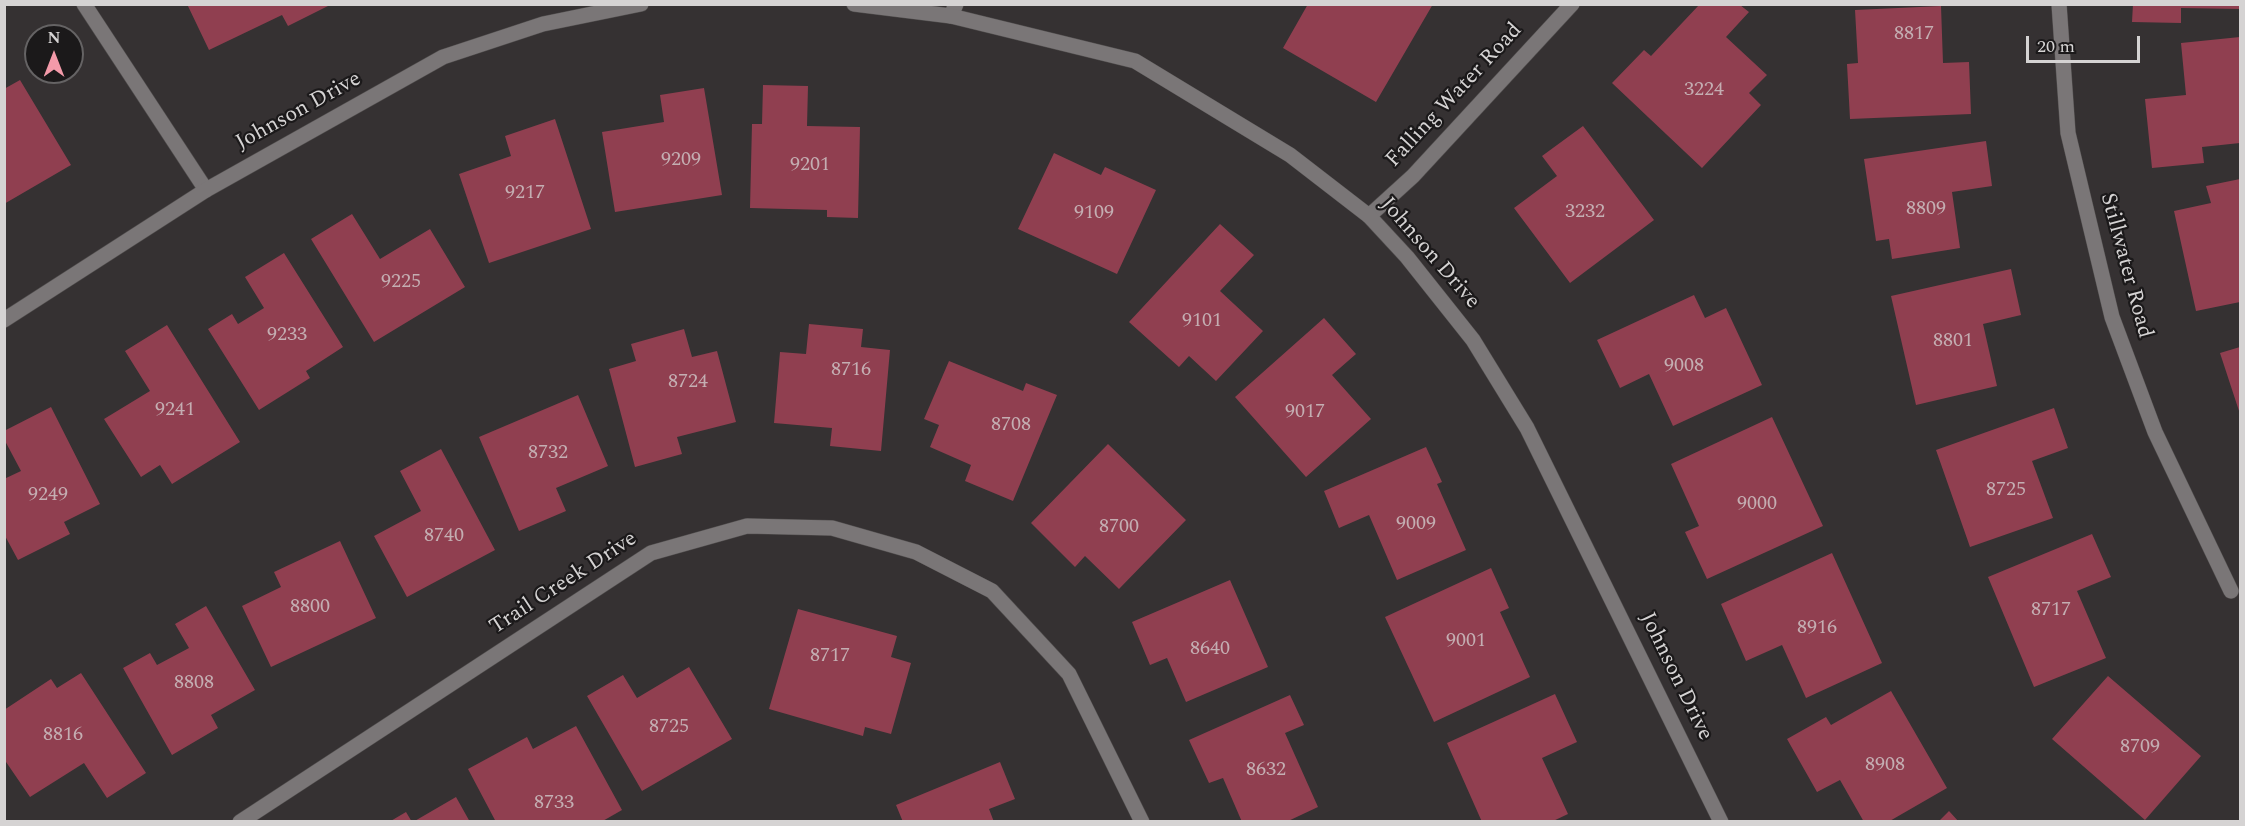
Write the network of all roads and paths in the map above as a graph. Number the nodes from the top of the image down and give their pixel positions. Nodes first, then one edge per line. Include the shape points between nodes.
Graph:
1 (84, 4) edge
2 (641, 4) edge
3 (854, 4) edge
4 (1572, 4) edge
5 (2059, 4) edge
6 (953, 10) edge
7 (206, 190) junction
8 (1369, 216) junction
9 (4, 320) edge
10 (2231, 591) dead end
11 (240, 822) edge
12 (1142, 822) edge
13 (1721, 822) edge

1 - 7 street
2 - 7 street, Johnson Drive via 543,24 443,57
3 - 6 street, Johnson Drive
4 - 8 street, Falling Water Road via 1413,176
5 - 10 street, Stillwater Road via 2068,133 2112,316 2155,432
6 - 8 street, Johnson Drive via 1135,61 1290,155
7 - 9 street, Johnson Drive
8 - 13 street, Johnson Drive via 1473,340 1527,428
11 - 12 street, Trail Creek Drive via 651,553 747,526 832,528 916,552 992,591 1069,674

